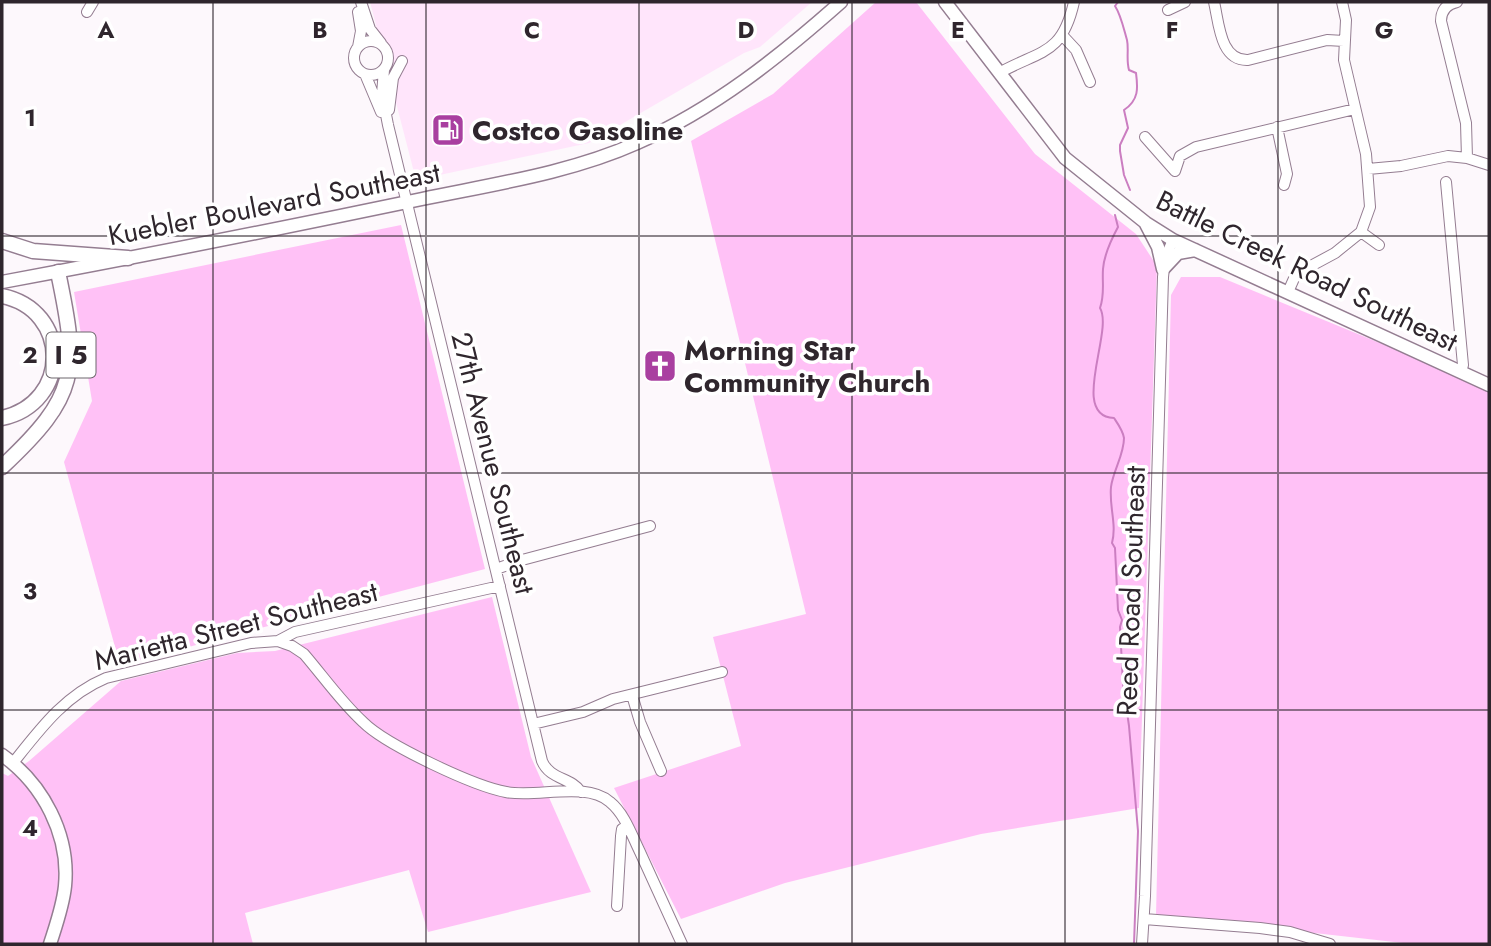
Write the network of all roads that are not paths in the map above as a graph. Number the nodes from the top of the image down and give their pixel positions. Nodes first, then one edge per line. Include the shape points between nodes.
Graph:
1 (93, 2) edge
2 (355, 2) edge
3 (361, 2) edge
4 (841, 2) edge
5 (945, 2) edge
6 (1074, 2) edge
7 (1185, 2) edge
8 (1214, 2) edge
9 (1342, 2) edge
10 (1457, 2) edge
11 (1168, 10) dead end
12 (87, 12) dead end
13 (1063, 36) junction
14 (1344, 41) junction
15 (381, 44) junction
16 (358, 47) junction
17 (402, 61) dead end
18 (384, 70) junction
19 (999, 73) junction
20 (365, 74) junction
21 (1090, 82) dead end
22 (1355, 108) junction
23 (388, 125) junction
24 (1277, 127) junction
25 (1145, 137) dead end
26 (1468, 158) junction
27 (1489, 165) edge
28 (1368, 169) junction
29 (1446, 183) dead end
30 (1284, 185) dead end
31 (407, 202) junction
32 (1146, 223) junction
33 (1361, 232) junction
34 (1173, 240) junction
35 (2, 241) edge
36 (1379, 245) dead end
37 (1196, 250) junction
38 (128, 258) junction
39 (1163, 269) junction
40 (58, 272) junction
41 (2, 282) edge
42 (1288, 292) junction
43 (2, 296) edge
44 (1461, 372) junction
45 (1489, 386) edge
46 (2, 418) edge
47 (2, 467) edge
48 (650, 526) dead end
49 (496, 569) junction
50 (500, 586) junction
51 (278, 641) junction
52 (722, 672) dead end
53 (632, 695) junction
54 (533, 724) junction
55 (7, 759) edge
56 (661, 771) dead end
57 (581, 792) junction
58 (627, 826) junction
59 (617, 906) dead end
60 (1144, 919) junction
61 (1314, 942) edge
62 (50, 944) edge
63 (682, 944) edge
64 (1142, 944) edge
65 (1330, 944) edge

1 - 12 street
2 - 16 street via 361,31
3 - 15 street
4 - 31 main road, Kuebler Boulevard Southeast via 786,50 711,104 637,143 550,172
5 - 19 main road, Battle Creek Road Southeast
6 - 13 street
7 - 11 street
8 - 14 street via 1224,44 1233,57 1248,60 1327,40
9 - 14 street
10 - 26 street via 1446,6 1441,21 1466,123
13 - 19 street via 1040,55
13 - 21 street via 1076,50
14 - 22 street
15 - 16 street via 368,41
15 - 18 street via 389,57
16 - 20 street via 355,62
17 - 23 street via 391,86
18 - 20 street
18 - 23 street, 27th Avenue Southeast via 382,93
19 - 32 main road, Battle Creek Road Southeast via 1065,158
20 - 23 street, 27th Avenue Southeast
22 - 24 street
22 - 28 street
23 - 31 street, 27th Avenue Southeast
24 - 25 street via 1196,147 1180,156 1175,171
24 - 30 street via 1287,173
26 - 27 street
26 - 28 street via 1448,156
28 - 33 street via 1370,207
29 - 44 street
31 - 38 main road, Kuebler Boulevard Southeast
31 - 49 street, 27th Avenue Southeast
32 - 34 main road, Battle Creek Road Southeast
32 - 39 main road
33 - 36 street
33 - 42 street via 1335,253 1296,274
34 - 37 main road, Battle Creek Road Southeast
34 - 39 street, Reed Road Southeast
35 - 38 highway via 33,251
37 - 39 main road via 1178,253
37 - 42 main road, Battle Creek Road Southeast
38 - 40 main road, Kuebler Boulevard Southeast
39 - 60 street, Reed Road Southeast
40 - 41 main road, Kuebler Boulevard Southeast
40 - 47 highway, I 5 via 70,339 68,380 50,417
42 - 44 main road, Battle Creek Road Southeast
43 - 46 highway via 35,312 44,322 54,350 54,365 43,392 25,410
44 - 45 main road, Battle Creek Road Southeast
48 - 49 street
49 - 50 street, 27th Avenue Southeast
50 - 51 street, Marietta Street Southeast via 295,632
50 - 54 street, 27th Avenue Southeast
51 - 55 street, Marietta Street Southeast via 251,643 97,682 65,702
51 - 57 street via 304,654 357,717 386,740 496,790
52 - 53 street
53 - 54 street
53 - 56 street
54 - 57 street, 27th Avenue Southeast via 545,768
55 - 62 main road via 42,797 63,849 65,885
57 - 58 street via 610,801
58 - 59 street via 621,836
58 - 63 street
60 - 61 street via 1290,932
60 - 64 street, Reed Road Southeast
61 - 65 street

